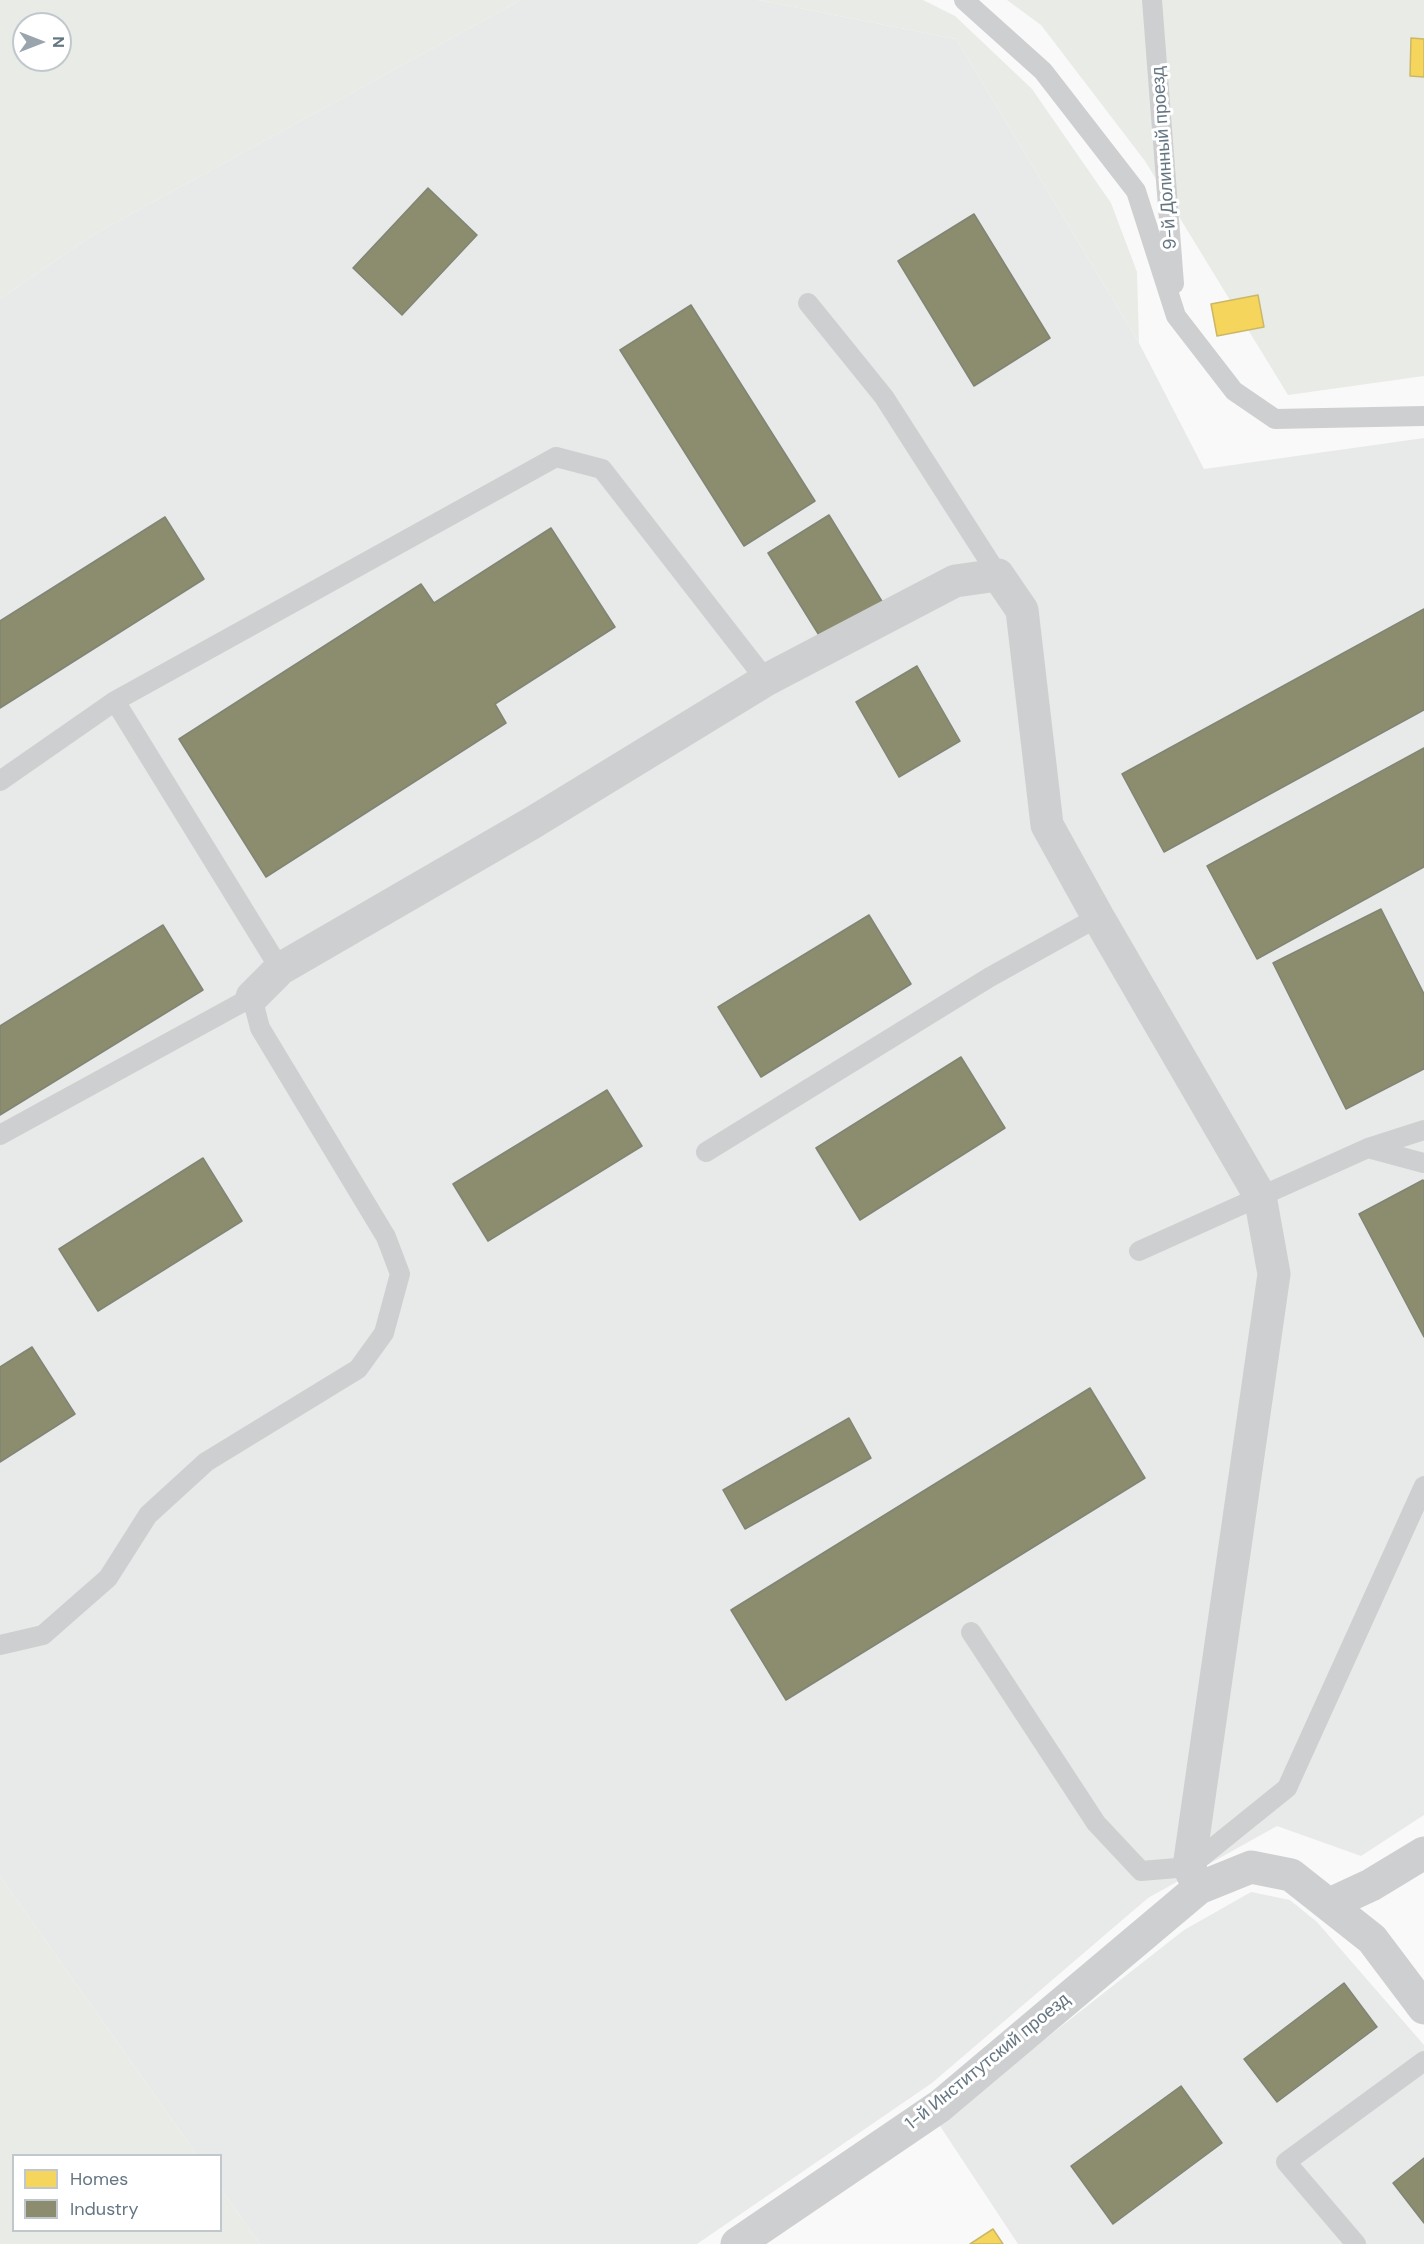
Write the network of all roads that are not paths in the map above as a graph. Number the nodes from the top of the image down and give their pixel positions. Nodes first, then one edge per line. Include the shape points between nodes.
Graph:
1 (964, 0) edge
2 (1152, 0) edge
3 (808, 303) dead end
4 (1176, 316) junction
5 (1424, 416) edge
6 (998, 575) junction
7 (766, 680) junction
8 (115, 700) junction
9 (0, 781) edge
10 (1098, 917) junction
11 (280, 969) junction
12 (252, 996) junction
13 (1424, 1130) edge
14 (0, 1135) edge
15 (1368, 1148) junction
16 (706, 1152) dead end
17 (1424, 1163) edge
18 (1260, 1196) junction
19 (1139, 1251) dead end
20 (1424, 1486) edge
21 (971, 1632) dead end
22 (0, 1645) edge
23 (1424, 1853) edge
24 (1194, 1877) junction
25 (1330, 1904) junction
26 (1424, 2008) edge
27 (1424, 2061) edge
28 (758, 2238) edge
29 (1356, 2244) edge

1 - 4 lane via 1043,71 1136,191
2 - 4 lane, 9-й Долинный проезд
3 - 6 lane via 884,397
4 - 5 lane via 1234,391 1275,419
6 - 7 street via 955,581
6 - 10 street via 1022,610 1047,825
7 - 8 lane via 602,469 556,457
7 - 11 street via 532,823
8 - 9 lane
8 - 11 lane
10 - 16 lane via 990,977
10 - 18 street
11 - 12 street
12 - 14 lane
12 - 22 lane via 260,1028 386,1237 400,1274 384,1334 358,1369 206,1462 148,1515 108,1578 43,1635
13 - 15 lane
15 - 17 lane
15 - 18 lane
18 - 19 lane
18 - 24 street via 1274,1274
20 - 24 lane via 1287,1788
21 - 24 lane via 1096,1823 1141,1871
23 - 25 street
24 - 25 street, 1-й Институтский проезд via 1251,1867 1291,1875
24 - 28 street, 1-й Институтский проезд via 940,2106
25 - 26 street, 1-й Институтский проезд via 1372,1939
27 - 29 lane via 1286,2162

